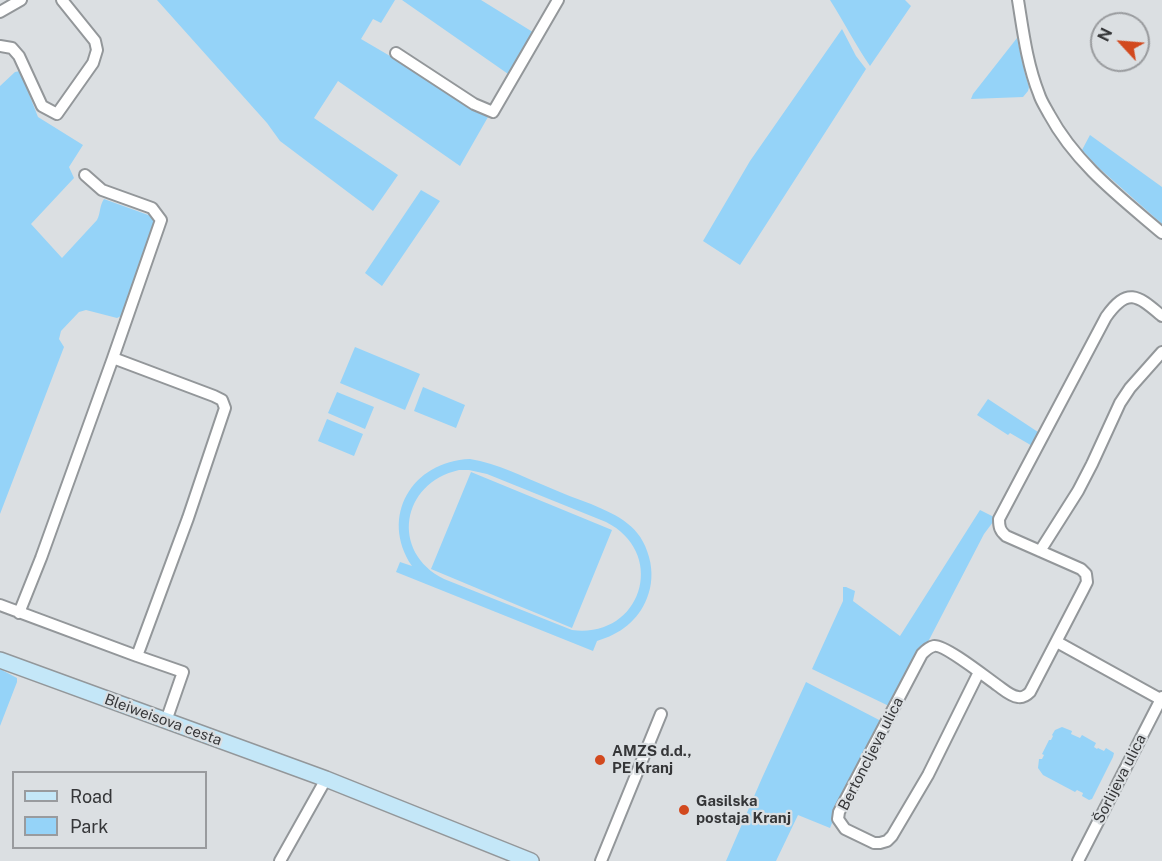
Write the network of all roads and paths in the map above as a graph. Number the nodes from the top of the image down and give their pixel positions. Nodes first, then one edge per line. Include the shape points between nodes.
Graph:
1 (21, 0) edge
2 (62, 0) edge
3 (558, 0) edge
4 (1018, 0) edge
5 (0, 12) edge
6 (0, 46) edge
7 (396, 54) dead end
8 (85, 175) dead end
9 (1162, 233) edge
10 (1162, 316) edge
11 (1162, 352) edge
12 (113, 358) junction
13 (1040, 551) junction
14 (0, 605) edge
15 (19, 613) junction
16 (1057, 642) junction
17 (137, 656) junction
18 (0, 660) edge
19 (979, 672) junction
20 (1162, 699) edge
21 (661, 714) dead end
22 (166, 721) junction
23 (326, 779) junction
24 (280, 861) edge
25 (531, 861) edge
26 (601, 861) edge
27 (1078, 861) edge

1 - 5 street
2 - 6 street via 95,41 97,50 93,63 57,114 42,106 19,56 12,48
3 - 7 street via 493,112
4 - 9 street via 1031,68 1052,120 1068,145 1094,172
8 - 12 street via 102,190 152,208 161,220
10 - 13 street, Bertoncljeva ulica via 1134,297 1127,297 1112,309 999,519 1006,536
11 - 13 street via 1119,403 1078,491
12 - 15 street
12 - 17 street via 222,400 225,408
13 - 16 street, Bertoncljeva ulica via 1086,574 1087,582
14 - 15 street
15 - 17 street
16 - 19 street, Bertoncljeva ulica via 1030,692 1020,698
16 - 20 street
17 - 22 street via 183,672
18 - 22 main road, Bleiweisova cesta
19 - 19 street, Bertoncljeva ulica via 938,646 922,654 839,812 838,819 845,829 874,843 892,836 928,775
20 - 27 street, Šorlijeva ulica
21 - 26 street
22 - 23 main road, Bleiweisova cesta
23 - 24 street
23 - 25 main road, Bleiweisova cesta

